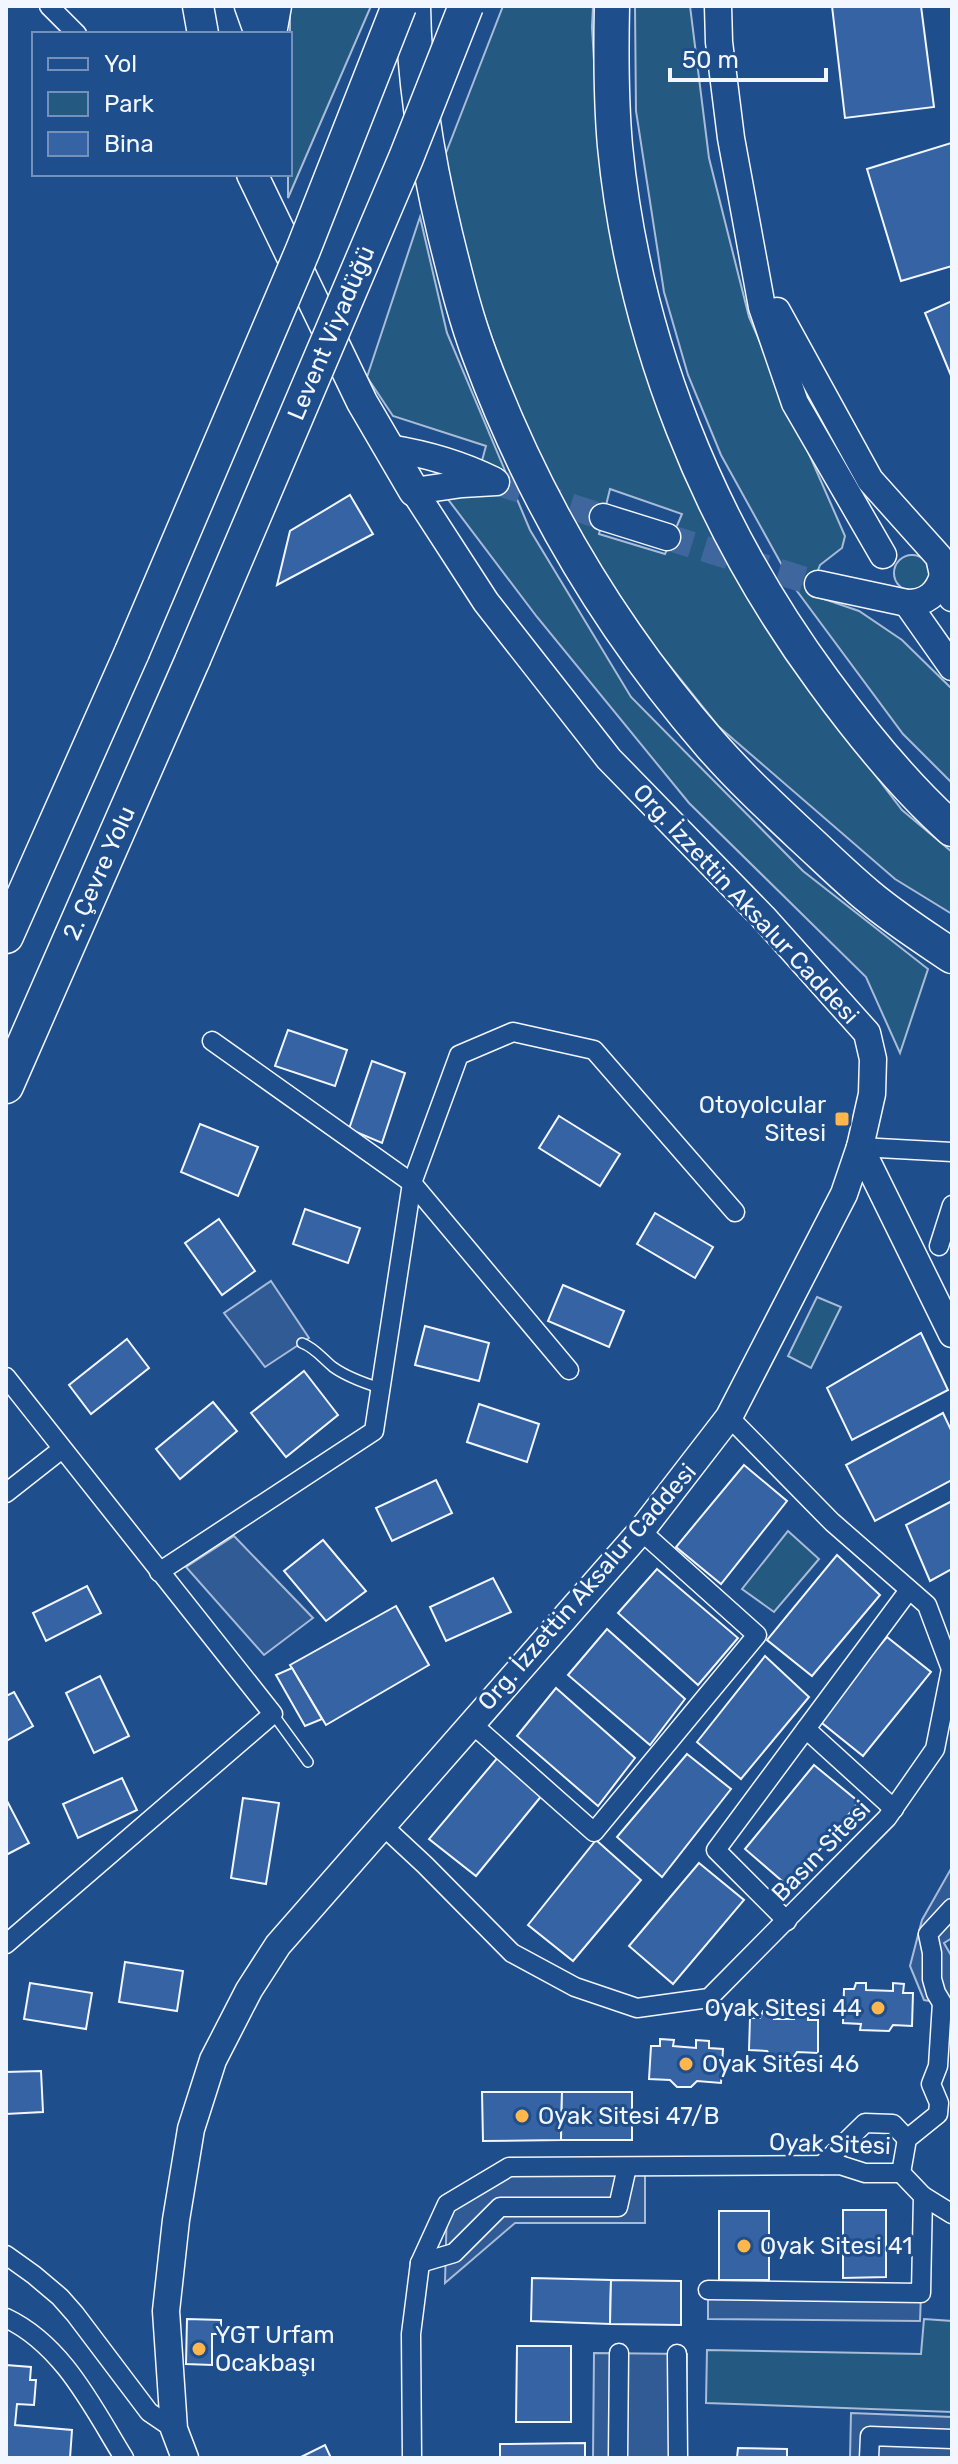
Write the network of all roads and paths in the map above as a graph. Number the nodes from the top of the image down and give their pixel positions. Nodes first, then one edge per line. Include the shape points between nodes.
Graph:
1 (49, 6) edge
2 (198, 6) edge
3 (250, 6) edge
4 (278, 6) edge
5 (399, 6) edge
6 (413, 6) edge
7 (466, 6) edge
8 (612, 6) edge
9 (718, 6) edge
10 (75, 32) edge
11 (203, 32) edge
12 (259, 32) edge
13 (273, 32) edge
14 (253, 176) edge
15 (275, 176) edge
16 (282, 233) junction
17 (757, 277) junction
18 (389, 448) junction
19 (414, 491) junction
20 (603, 517) tunnel mouth
21 (667, 537) tunnel mouth
22 (881, 561) junction
23 (942, 565) edge
24 (902, 602) junction
25 (193, 659) joint
26 (952, 667) edge
27 (952, 829) edge
28 (6, 936) edge
29 (952, 956) edge
30 (212, 1041) dead end
31 (6, 1086) edge
32 (860, 1147) junction
33 (952, 1152) edge
34 (412, 1183) junction
35 (952, 1205) edge
36 (735, 1212) dead end
37 (939, 1246) dead end
38 (952, 1334) edge
39 (302, 1343) dead end
40 (569, 1370) dead end
41 (6, 1377) edge
42 (380, 1388) junction
43 (729, 1417) junction
44 (62, 1449) junction
45 (6, 1493) edge
46 (641, 1531) junction
47 (159, 1572) junction
48 (909, 1590) junction
49 (273, 1714) junction
50 (471, 1723) junction
51 (806, 1729) junction
52 (308, 1762) dead end
53 (894, 1809) junction
54 (382, 1825) junction
55 (952, 1908) edge
56 (787, 1921) junction
57 (7, 1942) edge
58 (945, 2113) edge
59 (907, 2139) junction
60 (822, 2165) junction
61 (627, 2167) junction
62 (901, 2173) junction
63 (923, 2196) junction
64 (952, 2214) edge
65 (6, 2255) edge
66 (420, 2263) junction
67 (708, 2290) dead end
68 (6, 2318) edge
69 (619, 2353) dead end
70 (677, 2354) dead end
71 (174, 2429) junction
72 (952, 2439) edge
73 (124, 2458) edge
74 (185, 2458) edge
75 (412, 2458) edge
76 (618, 2458) edge
77 (678, 2458) edge
78 (869, 2458) edge

1 - 10 street
2 - 11 main road
3 - 12 main road
4 - 13 main road
5 - 28 highway, bridge via 303,250
6 - 29 highway via 420,107 454,271 479,354 551,517 632,645 712,746 869,897
7 - 25 highway, Levent Viyadüğü, bridge
8 - 27 highway via 615,144 624,217 681,426 733,540 791,637 846,712
9 - 17 main road via 731,138
14 - 16 main road
15 - 16 main road
16 - 18 main road
17 - 22 main road via 795,403
17 - 23 main road via 870,480
18 - 19 main road
18 - 19 main road via 422,453 496,482
19 - 32 main road, Org. İzzettin Aksalur Caddesi via 486,602 609,759 867,1033 872,1094
20 - 21 main road
22 - 23 main road via 906,540
22 - 24 main road via 883,587
22 - 24 main road via 855,582 826,586
23 - 24 main road via 940,585 926,600
24 - 26 main road
25 - 31 highway, 2. Çevre Yolu
30 - 34 street
32 - 33 street
32 - 38 main road
32 - 43 main road, Org. İzzettin Aksalur Caddesi via 844,1194
34 - 36 street via 459,1055 513,1032 594,1050
34 - 40 street
34 - 42 street
35 - 37 street
39 - 42 lane via 334,1368
41 - 44 street
42 - 47 street via 374,1431
43 - 46 main road, Org. İzzettin Aksalur Caddesi
43 - 48 street, Basın Sitesi via 832,1522
44 - 45 street
44 - 47 street
46 - 50 main road, Org. İzzettin Aksalur Caddesi
46 - 50 street via 757,1635 594,1832
47 - 49 street
48 - 51 street
48 - 53 street, Basın Sitesi via 927,1605 951,1669 935,1749
49 - 52 lane
49 - 57 street
50 - 54 main road, Org. İzzettin Aksalur Caddesi
51 - 53 street
51 - 56 street via 716,1850
53 - 56 street, Basın Sitesi
54 - 56 street, Basın Sitesi via 512,1953 575,1987 637,2008 709,1998
54 - 71 main road, Org. İzzettin Aksalur Caddesi via 278,1945 249,1990 201,2093 176,2220 166,2311
55 - 58 street, Oyak Sitesi via 928,1934 932,1979 942,2003 938,2066 931,2084
58 - 59 street, Oyak Sitesi
59 - 60 street via 893,2124 865,2123
59 - 62 street, Oyak Sitesi
60 - 61 street, Oyak Sitesi
60 - 62 street, Oyak Sitesi
61 - 66 street, Oyak Sitesi via 509,2167 447,2204
61 - 66 street via 618,2207 500,2207 454,2253
62 - 63 street
63 - 64 street
63 - 67 street via 921,2293
65 - 71 street via 60,2297 149,2412
66 - 75 street, Oyak Sitesi via 411,2334
68 - 73 street via 26,2327 66,2366
69 - 76 street
70 - 77 street
71 - 74 main road, Org. İzzettin Aksalur Caddesi
72 - 78 street via 870,2436

